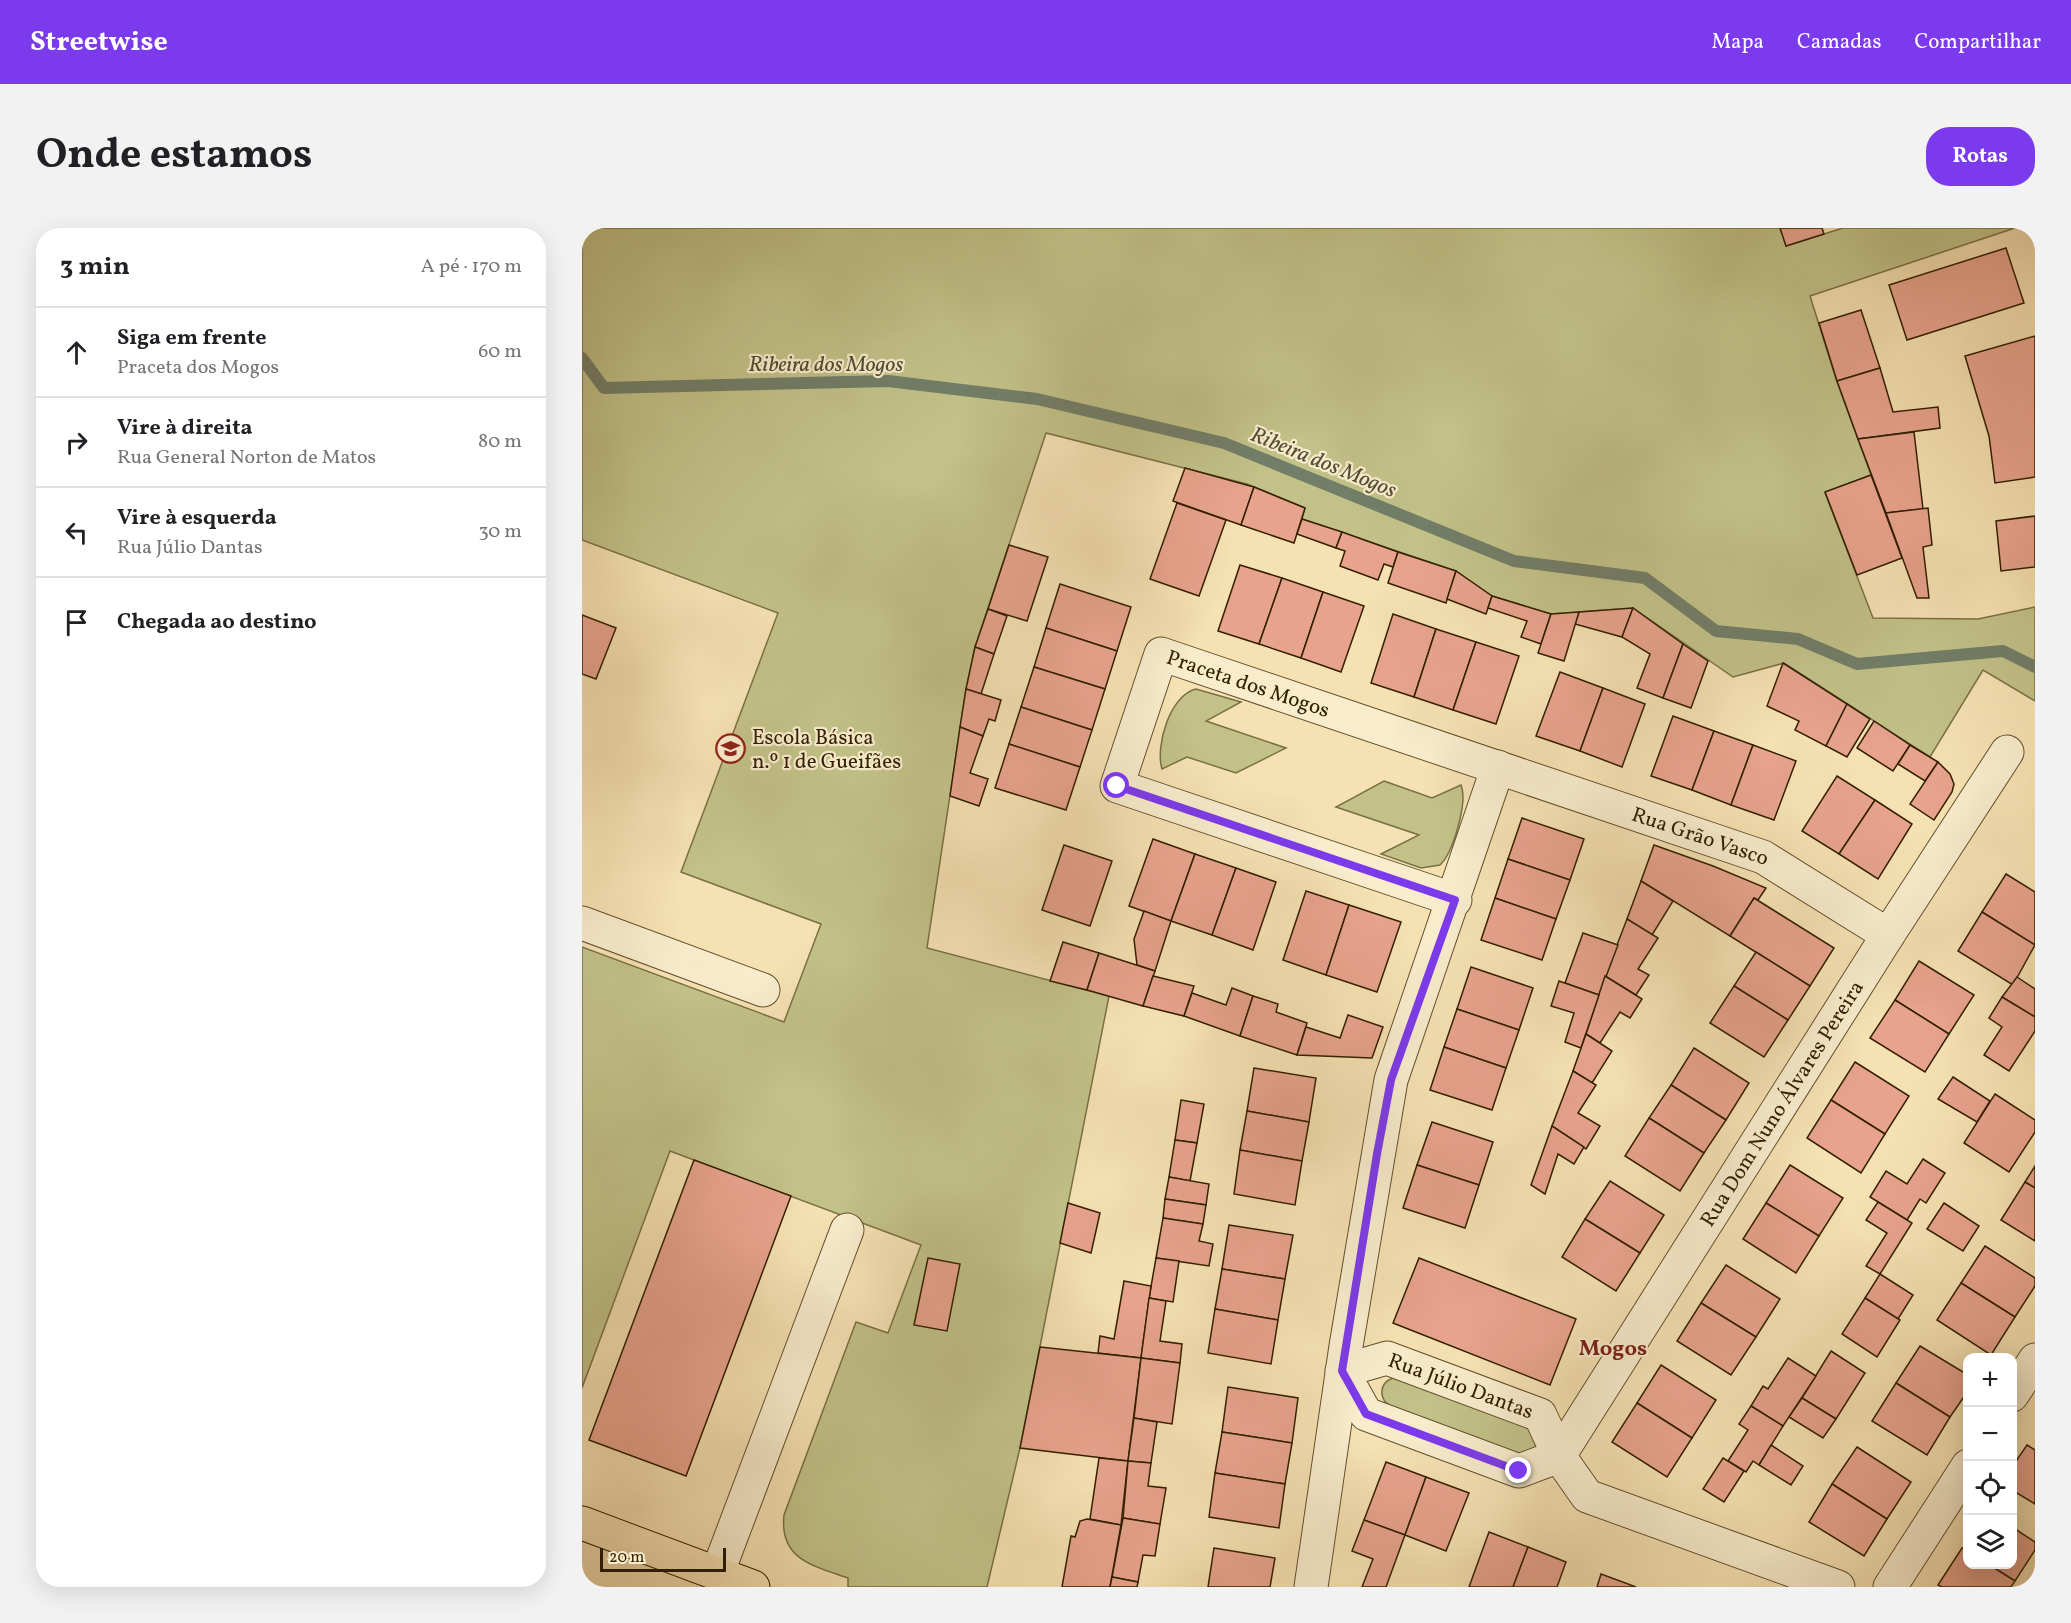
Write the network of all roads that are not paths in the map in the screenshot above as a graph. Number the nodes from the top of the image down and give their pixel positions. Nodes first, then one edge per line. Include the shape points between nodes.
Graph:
1 (2007, 752) dead end
2 (1498, 767) junction
3 (1455, 900) junction
4 (582, 923) edge
5 (1888, 935) junction
6 (763, 990) dead end
7 (847, 1230) dead end
8 (2035, 1360) edge
9 (1342, 1371) junction
10 (2017, 1389) edge
11 (1558, 1456) junction
12 (1963, 1474) edge
13 (582, 1523) edge
14 (717, 1574) junction
15 (753, 1587) edge
16 (1311, 1587) edge
17 (1838, 1587) edge
18 (1890, 1587) edge

1 - 5 street, Rua Dom Nuno Álvares Pereira
2 - 3 street
2 - 3 street, Praceta dos Mogos via 1161,654 1117,786
2 - 5 street, Rua Grão Vasco via 1763,857
3 - 9 street via 1391,1080
4 - 6 street
5 - 11 street, Rua Dom Nuno Álvares Pereira
7 - 14 street
8 - 10 street
9 - 11 street via 1366,1414 1519,1471
9 - 11 street, Rua Júlio Dantas via 1387,1358 1540,1415
9 - 16 street
11 - 17 street, Rua Júlio Dantas via 1587,1496
12 - 18 street
13 - 14 main road
14 - 15 main road

